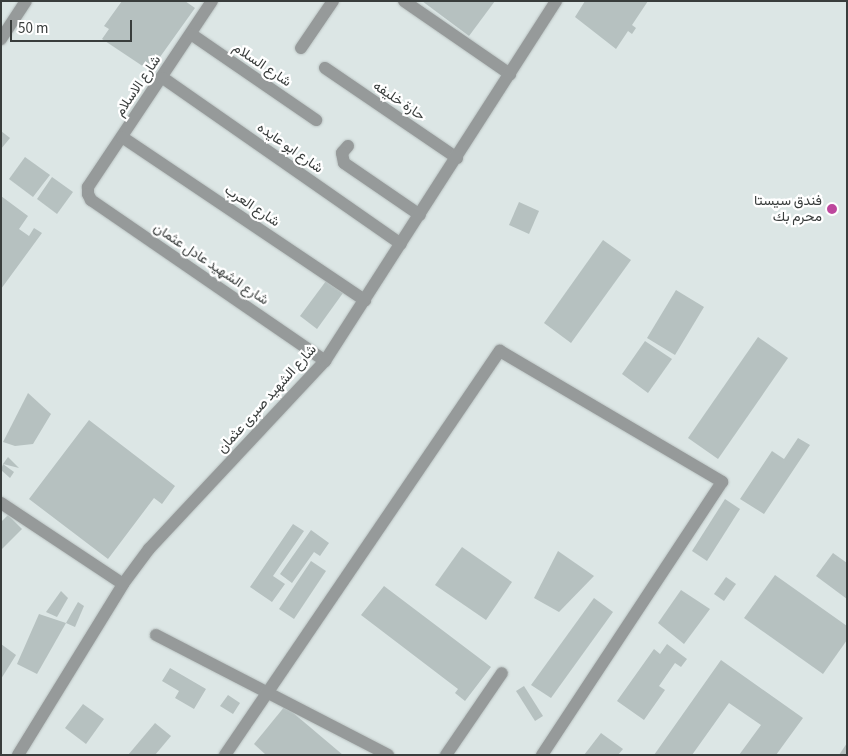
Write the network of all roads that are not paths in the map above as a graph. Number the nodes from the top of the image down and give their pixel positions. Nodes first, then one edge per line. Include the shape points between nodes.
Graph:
1 (26, 1) edge
2 (212, 1) edge
3 (333, 1) edge
4 (556, 1) edge
5 (404, 2) edge
6 (191, 34) junction
7 (1, 39) edge
8 (301, 48) dead end
9 (325, 68) dead end
10 (510, 74) junction
11 (162, 78) junction
12 (316, 120) dead end
13 (122, 137) junction
14 (348, 146) dead end
15 (457, 158) junction
16 (88, 187) joint
17 (420, 214) junction
18 (401, 244) junction
19 (365, 300) junction
20 (325, 361) junction
21 (1, 503) edge
22 (122, 584) junction
23 (156, 635) dead end
24 (502, 673) dead end
25 (270, 692) junction
26 (18, 755) edge
27 (226, 755) edge
28 (388, 755) edge
29 (446, 755) edge
30 (542, 755) edge

1 - 7 street
2 - 6 street, شارع الاسلام
3 - 8 street
4 - 10 street, شارع الشهيد صبرى عثمان
5 - 10 street
6 - 11 street, شارع الاسلام
6 - 12 street, شارع السلام
9 - 15 street, حارة خليفه
10 - 15 street, شارع الشهيد صبرى عثمان
11 - 13 street, شارع الاسلام
11 - 18 street, شارع ابو عايده
13 - 16 street, شارع الاسلام
13 - 19 street, شارع العرب
14 - 17 street via 342,153 344,163
15 - 17 street, شارع الشهيد صبرى عثمان
16 - 20 street, شارع الشهيد عادل عثمان via 91,200
17 - 18 street, شارع الشهيد صبرى عثمان
18 - 19 street, شارع الشهيد صبرى عثمان
19 - 20 street, شارع الشهيد صبرى عثمان
20 - 22 street, شارع الشهيد صبرى عثمان via 149,549
21 - 22 street
22 - 26 street, شارع الشهيد صبرى عثمان
23 - 25 street
24 - 29 street
25 - 27 street
25 - 28 street
25 - 30 street via 500,351 722,482

